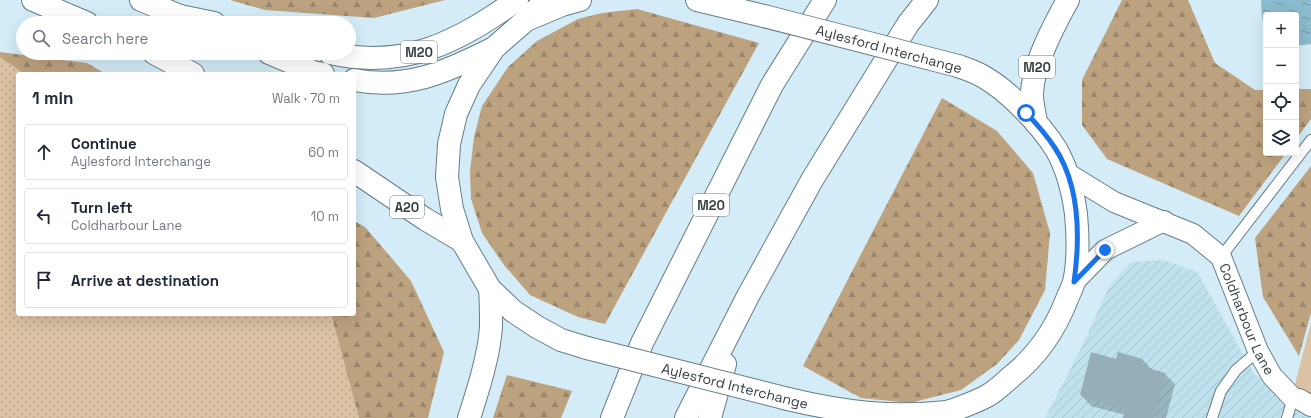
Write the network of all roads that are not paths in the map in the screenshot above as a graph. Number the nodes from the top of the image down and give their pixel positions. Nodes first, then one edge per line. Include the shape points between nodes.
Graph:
1 (33, 0) edge
2 (141, 0) edge
3 (517, 0) edge
4 (546, 0) edge
5 (580, 0) edge
6 (697, 0) edge
7 (825, 0) edge
8 (927, 0) edge
9 (1068, 0) edge
10 (71, 16) edge
11 (179, 16) edge
12 (526, 20) junction
13 (494, 48) junction
14 (356, 57) edge
15 (167, 60) edge
16 (285, 60) edge
17 (190, 72) edge
18 (314, 72) edge
19 (356, 80) edge
20 (1036, 123) junction
21 (1311, 140) edge
22 (356, 172) edge
23 (1067, 173) junction
24 (1164, 221) junction
25 (462, 241) junction
26 (1221, 257) junction
27 (1074, 282) junction
28 (490, 289) junction
29 (740, 313) junction
30 (1258, 351) junction
31 (1293, 398) junction
32 (1311, 406) edge
33 (941, 415) edge
34 (469, 418) edge
35 (612, 418) edge
36 (686, 418) edge
37 (710, 418) edge
38 (1212, 418) edge
39 (1287, 418) edge

1 - 10 main road
2 - 11 main road
3 - 14 main road, M20 via 459,37 425,51 389,58
4 - 12 main road
5 - 12 main road, Aylesford Interchange
6 - 20 main road, Aylesford Interchange, bridge via 958,66 984,77 1007,92
7 - 35 main road, M20 via 772,85 642,344
8 - 29 main road via 908,24 812,180
9 - 20 main road, M20 via 1035,74 1032,96
12 - 13 main road, Aylesford Interchange
13 - 19 main road via 430,76 398,82
13 - 25 main road, Aylesford Interchange via 469,85 456,114 449,144 447,177 452,209
15 - 17 main road
16 - 18 main road
20 - 23 main road, Aylesford Interchange via 1056,149
21 - 26 lane
22 - 25 main road, A20 via 424,219
23 - 24 street, Coldharbour Lane via 1114,202
23 - 27 main road, Aylesford Interchange via 1078,229
24 - 26 street, Coldharbour Lane via 1193,234
24 - 27 street via 1105,250
25 - 28 main road, Aylesford Interchange
26 - 30 street, Coldharbour Lane
27 - 33 main road, Aylesford Interchange via 1061,316 1044,345 1023,367 987,396
28 - 33 main road, Aylesford Interchange, bridge via 513,311 537,327 561,340 587,348 842,412 894,418
28 - 34 main road via 491,328 476,398
29 - 36 main road
29 - 37 main road
30 - 31 street, Coldharbour Lane via 1272,376
30 - 38 lane via 1236,370 1221,391
31 - 32 street, Coldharbour Lane
31 - 39 lane

